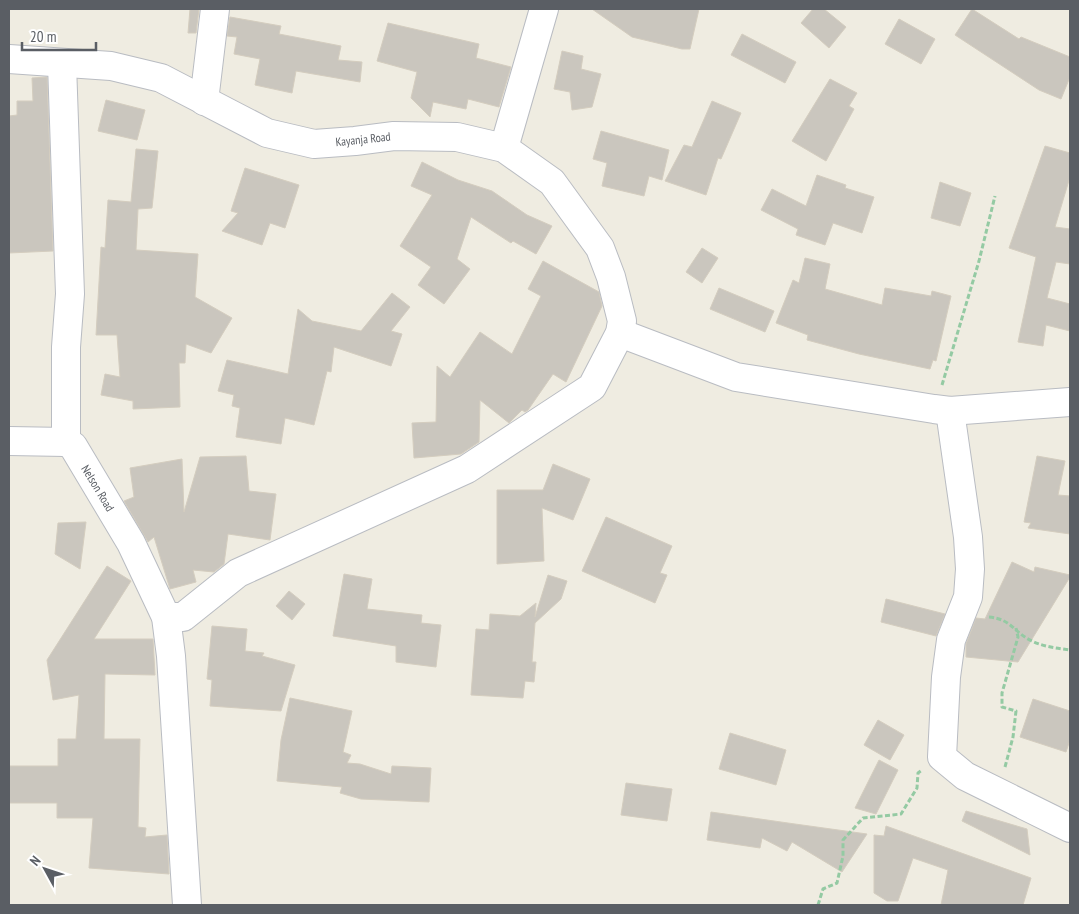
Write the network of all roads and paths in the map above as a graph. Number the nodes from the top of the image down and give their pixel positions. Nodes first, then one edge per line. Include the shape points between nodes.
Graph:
1 (215, 9) edge
2 (544, 9) edge
3 (9, 59) edge
4 (62, 64) junction
5 (204, 101) junction
6 (504, 148) junction
7 (995, 196) dead end
8 (620, 333) junction
9 (1070, 402) edge
10 (942, 410) junction
11 (9, 441) edge
12 (66, 442) junction
13 (166, 617) junction
14 (1070, 650) edge
15 (942, 757) junction
16 (996, 792) junction
17 (1070, 828) edge
18 (187, 905) edge
19 (818, 905) edge

1 - 5 street
2 - 6 street
3 - 4 street, Kayanja Road
4 - 5 street, Kayanja Road via 111,66 161,78
4 - 12 street via 70,294 66,347
5 - 6 street, Kayanja Road via 267,133 314,144 394,136 458,137
6 - 8 street, Kayanja Road via 552,182 600,248 622,321
7 - 10 path
8 - 10 street via 736,377
8 - 13 street via 592,388 467,469 238,573 183,617
9 - 10 street
10 - 15 street via 966,518 970,569 968,597 950,640
11 - 12 street
12 - 13 street, Nelson Road via 73,446 131,543
13 - 18 street, Nelson Road
14 - 16 path via 1030,640 1016,628 1018,637 1002,693 1002,708 1016,711 1016,719
15 - 16 street via 965,776
15 - 19 path via 918,772 917,788 900,814 863,818 843,840 837,883 823,889
16 - 17 street

